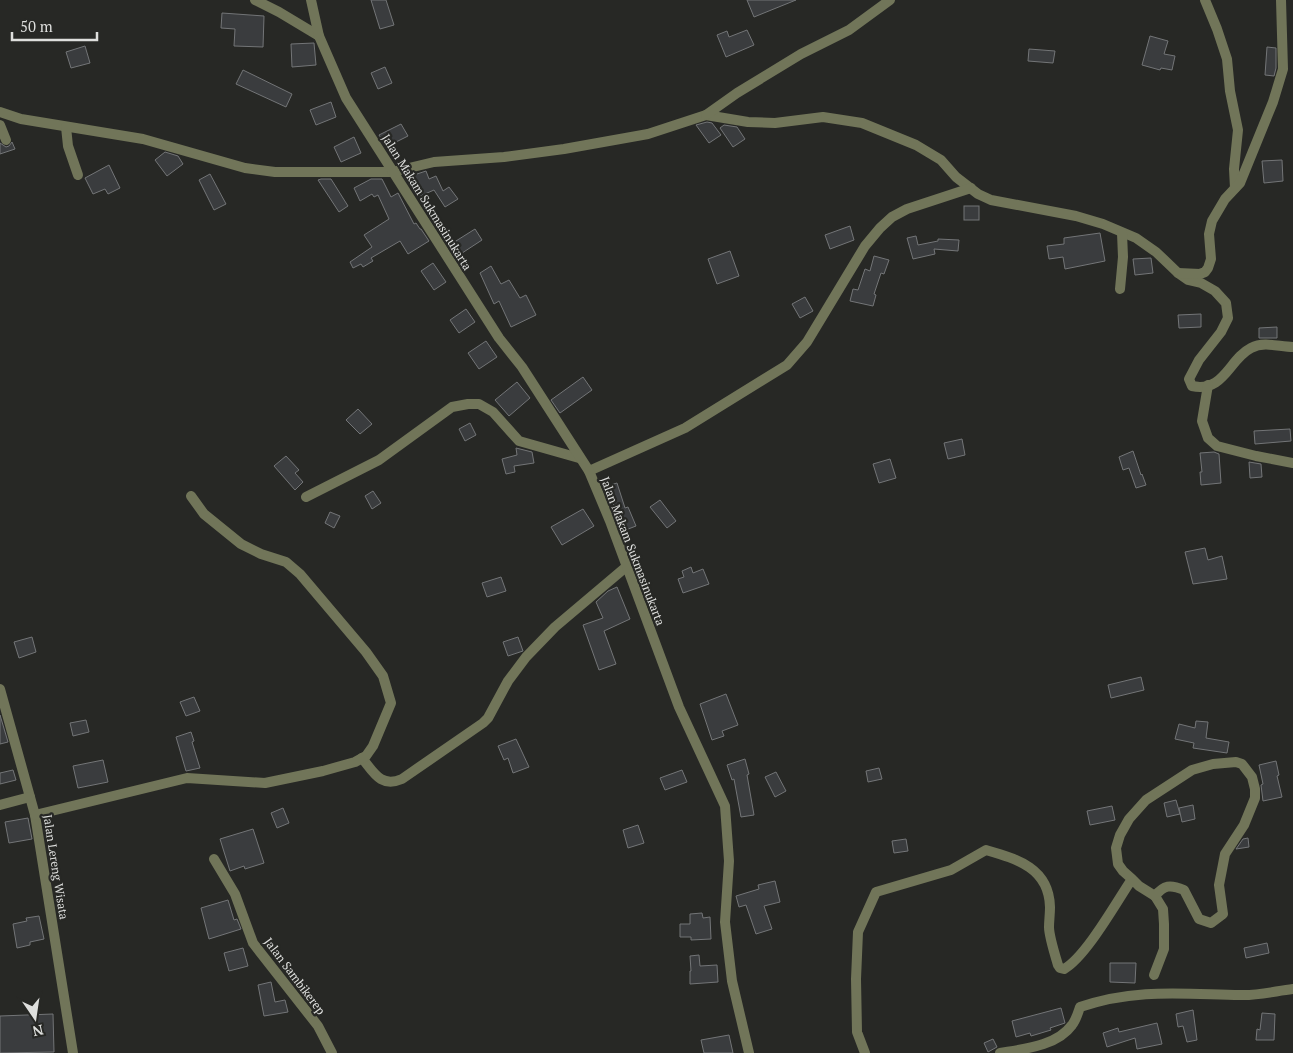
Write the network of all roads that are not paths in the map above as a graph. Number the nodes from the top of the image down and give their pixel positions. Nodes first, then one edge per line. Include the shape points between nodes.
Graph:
1 (255, 0) edge
2 (311, 0) edge
3 (889, 0) edge
4 (1205, 0) edge
5 (1281, 0) edge
6 (319, 36) junction
7 (0, 112) edge
8 (706, 115) junction
9 (0, 125) edge
10 (66, 127) junction
11 (6, 140) dead end
12 (392, 172) junction
13 (78, 175) dead end
14 (970, 188) junction
15 (1235, 188) junction
16 (1122, 233) junction
17 (1178, 273) junction
18 (1120, 289) dead end
19 (1293, 347) edge
20 (1208, 385) junction
21 (579, 458) junction
22 (1293, 463) edge
23 (589, 472) junction
24 (191, 496) dead end
25 (306, 497) dead end
26 (626, 567) junction
27 (0, 689) edge
28 (362, 758) junction
29 (30, 797) junction
30 (0, 805) edge
31 (35, 815) junction
32 (214, 859) dead end
33 (1132, 879) junction
34 (1155, 896) junction
35 (1154, 975) dead end
36 (1293, 989) edge
37 (73, 1053) edge
38 (332, 1053) edge
39 (749, 1053) edge
40 (865, 1053) edge
41 (1000, 1053) edge

1 - 6 street
2 - 6 street, Jalan Makam Sukmasinukarta
3 - 8 street via 849,30 801,54
4 - 15 street via 1218,29 1226,59 1238,130
5 - 15 street via 1283,69 1273,102 1240,183
6 - 12 street, Jalan Makam Sukmasinukarta via 346,98
7 - 10 street
8 - 12 street via 630,138 504,157 434,162
8 - 14 street via 748,122 823,117 862,123 916,145 941,160
9 - 11 street
10 - 12 street via 142,139 244,168 275,172
10 - 13 street via 68,146
12 - 21 street, Jalan Makam Sukmasinukarta via 498,338 522,366
14 - 16 street via 991,200 1076,216
14 - 23 street via 907,209 880,228 865,246 807,342 787,365 685,428
15 - 17 street via 1212,221 1208,268 1200,274
16 - 17 street via 1156,252
16 - 18 street
17 - 20 street via 1215,291 1226,303 1228,318 1189,379 1192,386
19 - 20 street via 1269,344 1253,347 1242,354 1224,376
20 - 22 street via 1202,421 1208,438 1218,446
21 - 23 street, Jalan Makam Sukmasinukarta
21 - 25 street via 519,441 492,412 479,404 468,404 452,407 379,460
23 - 26 street, Jalan Makam Sukmasinukarta
24 - 28 street via 204,514 241,544 286,562 300,574 383,676 391,703 373,746
26 - 28 street via 555,627 526,657 483,724 393,783 383,781
26 - 39 street, Jalan Makam Sukmasinukarta via 679,707 725,806 729,861 726,922 732,982
27 - 29 street, Jalan Lereng Wisata
28 - 31 street via 323,771 265,783 187,778
29 - 30 street
29 - 31 street, Jalan Lereng Wisata
31 - 37 street, Jalan Lereng Wisata
32 - 38 street, Jalan Sambikerep via 235,894 253,943 318,1026
33 - 34 street
33 - 34 street via 1118,864 1116,848 1129,819 1146,800 1192,770 1213,764 1242,764 1252,777 1255,798 1244,825 1225,854 1219,885 1223,914 1211,923 1200,919 1184,890 1178,887 1161,888
33 - 40 street via 1087,946 1064,969 1058,965 1049,929 1050,907 1045,887 1038,874 1014,858 986,850 951,870 876,892 858,932 857,1032
34 - 35 street via 1163,909 1164,949
36 - 41 street via 1241,995 1146,993 1098,1001 1080,1007 1064,1034 1028,1048

